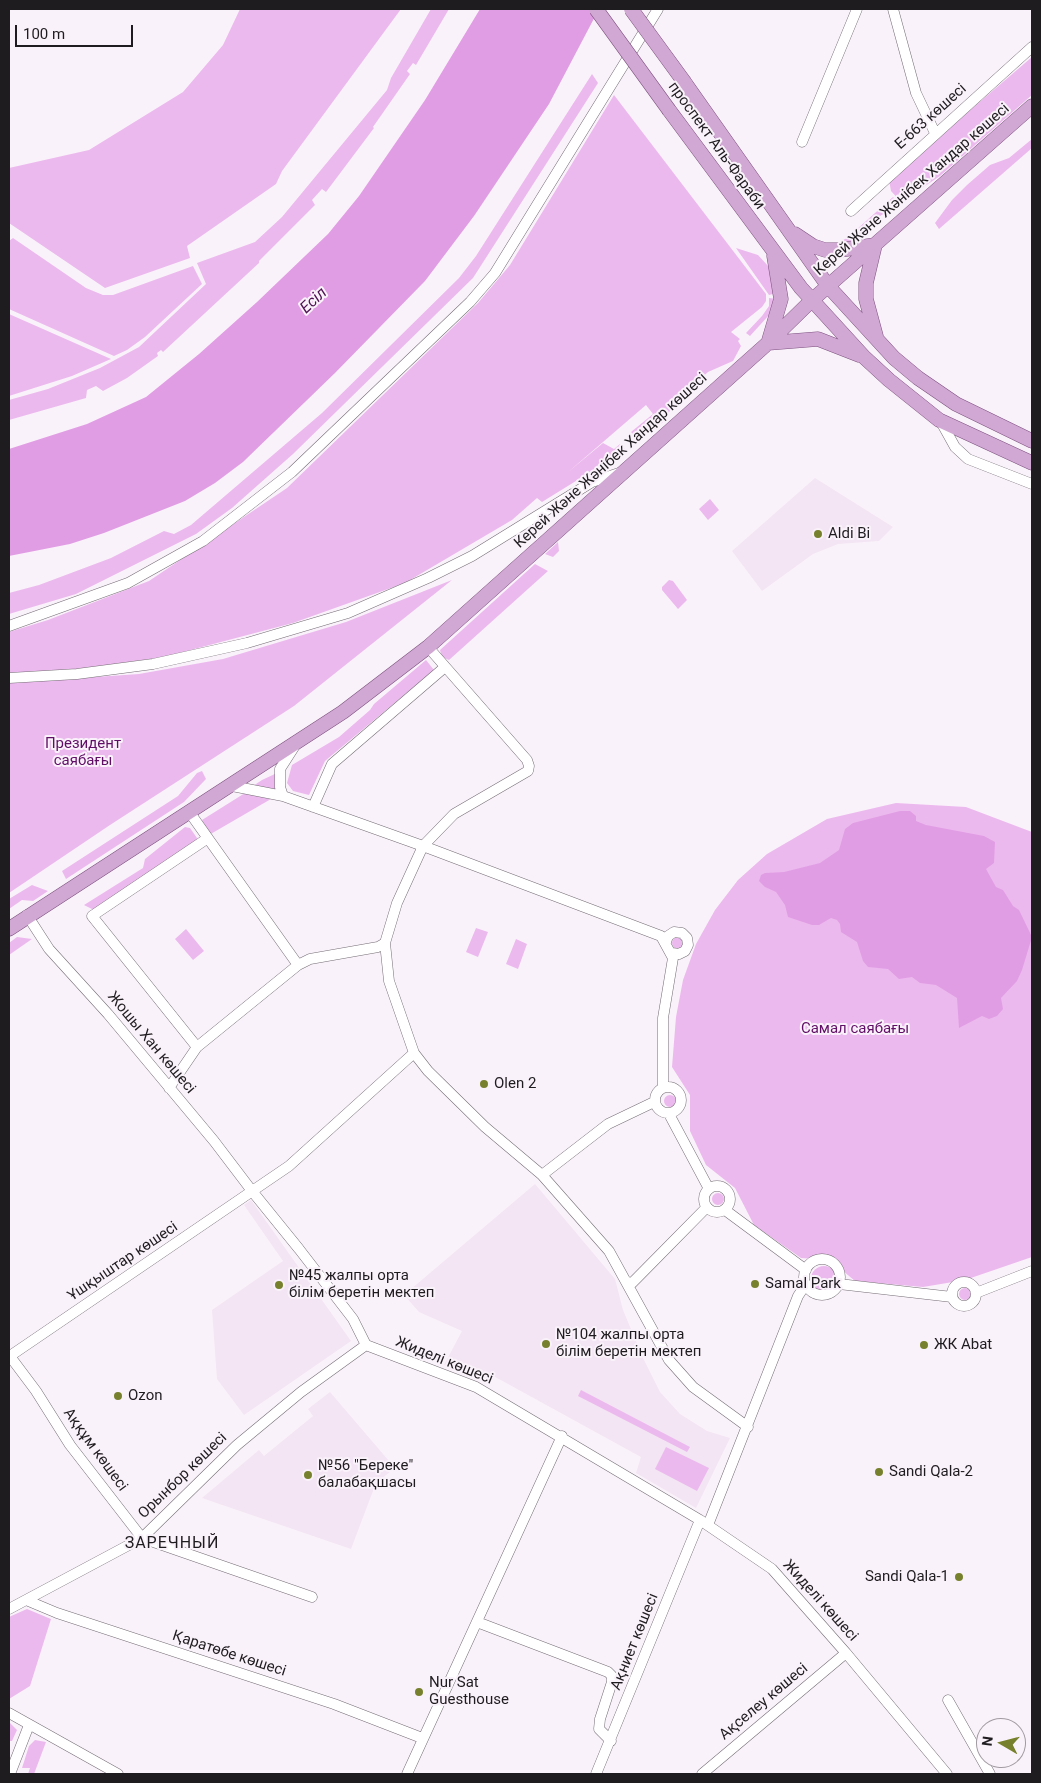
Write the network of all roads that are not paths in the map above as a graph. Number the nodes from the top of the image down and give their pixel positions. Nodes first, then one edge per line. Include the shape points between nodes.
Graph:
1 (596, 9) edge
2 (631, 9) edge
3 (658, 9) edge
4 (857, 9) edge
5 (893, 9) edge
6 (1032, 47) edge
7 (1032, 106) edge
8 (935, 133) junction
9 (802, 142) dead end
10 (851, 211) dead end
11 (789, 230) junction
12 (875, 245) junction
13 (773, 250) junction
14 (828, 286) junction
15 (811, 301) junction
16 (877, 339) junction
17 (768, 343) junction
18 (864, 357) junction
19 (939, 420) junction
20 (1032, 441) edge
21 (1032, 463) edge
22 (623, 472) junction
23 (1032, 484) edge
24 (9, 626) edge
25 (428, 647) junction
26 (445, 667) junction
27 (9, 678) edge
28 (296, 743) junction
29 (232, 786) junction
30 (283, 796) junction
31 (313, 807) junction
32 (190, 813) junction
33 (208, 838) junction
34 (423, 846) junction
35 (27, 915) junction
36 (9, 929) edge
37 (666, 942) junction
38 (385, 943) junction
39 (672, 953) junction
40 (298, 965) junction
41 (197, 1047) junction
42 (414, 1053) junction
43 (170, 1088) junction
44 (663, 1088) junction
45 (654, 1102) junction
46 (669, 1114) junction
47 (542, 1175) junction
48 (708, 1189) junction
49 (252, 1191) junction
50 (707, 1207) junction
51 (725, 1210) junction
52 (806, 1270) junction
53 (1032, 1271) edge
54 (627, 1282) junction
55 (806, 1284) junction
56 (839, 1284) junction
57 (976, 1293) junction
58 (952, 1297) junction
59 (366, 1345) junction
60 (9, 1356) edge
61 (748, 1427) junction
62 (562, 1436) junction
63 (704, 1523) junction
64 (142, 1538) junction
65 (312, 1597) dead end
66 (26, 1600) junction
67 (9, 1609) edge
68 (477, 1622) junction
69 (846, 1653) junction
70 (948, 1700) dead end
71 (9, 1713) edge
72 (29, 1725) junction
73 (422, 1738) junction
74 (610, 1742) junction
75 (985, 1772) edge
76 (10, 1774) edge
77 (118, 1774) edge
78 (406, 1774) edge
79 (596, 1774) edge
80 (702, 1774) edge
81 (947, 1774) edge

1 - 13 main road, проспект Аль-Фараби, bridge
2 - 11 main road, проспект Аль-Фараби, bridge
3 - 24 street via 495,273 470,302 299,466 203,542 128,583
4 - 9 street
5 - 8 street via 916,93
6 - 8 street, Е-663 көшесі
7 - 12 main road, Керей Және Жәнібек Хандар көшесі
8 - 10 street, Е-663 көшесі
11 - 12 main road via 825,250
11 - 14 main road, проспект Аль-Фараби
12 - 14 main road, Керей Және Жәнібек Хандар көшесі
12 - 16 main road via 866,283 866,299
13 - 15 main road, проспект Аль-Фараби
13 - 17 main road via 781,299
14 - 15 main road, Керей Және Жәнібек Хандар көшесі
14 - 16 main road, проспект Аль-Фараби
15 - 17 main road, Керей Және Жәнібек Хандар көшесі
15 - 18 main road, проспект Аль-Фараби
16 - 20 main road, проспект Аль-Фараби via 918,378 956,404
17 - 18 main road via 818,339
17 - 22 main road, Керей Және Жәнібек Хандар көшесі
18 - 19 main road, проспект Аль-Фараби
19 - 21 main road, проспект Аль-Фараби
19 - 23 street via 955,447 968,459
22 - 25 main road, Керей Және Жәнібек Хандар көшесі
22 - 27 street via 592,482 463,560 348,613 247,643 154,664 77,674
25 - 26 street
25 - 28 main road, Керей Және Жәнібек Хандар көшесі via 343,712
26 - 31 street via 338,759 326,776
26 - 34 street via 529,766 528,771 454,814
28 - 29 main road, Керей Және Жәнібек Хандар көшесі
28 - 30 street via 280,769
29 - 30 street
29 - 32 main road, Керей Және Жәнібек Хандар көшесі
30 - 31 street
31 - 34 street
32 - 33 street
32 - 35 main road, Керей Және Жәнібек Хандар көшесі via 175,826
33 - 40 street
33 - 41 street via 92,916
34 - 37 street via 658,934
34 - 38 street via 397,903
35 - 36 main road, Керей Және Жәнібек Хандар көшесі
35 - 43 street, Жошы Хан көшесі via 49,949
37 - 39 street
37 - 39 street via 674,932 687,938 685,951
38 - 40 street via 310,959
38 - 42 street via 389,981
39 - 44 street via 663,1018
40 - 41 street
41 - 43 street
42 - 47 street via 485,1127
42 - 49 street, Ұшқыштар көшесі via 289,1166
43 - 49 street, Жошы Хан көшесі
44 - 45 street via 656,1094
44 - 46 street via 674,1088 681,1097 679,1108
45 - 46 street via 662,1113
45 - 47 street via 608,1124
46 - 48 street
47 - 54 street via 609,1251
48 - 50 street via 704,1200
48 - 51 street via 714,1186 726,1188 730,1199
49 - 59 street, Жошы Хан көшесі via 337,1297
49 - 60 street, Ұшқыштар көшесі
50 - 51 street via 717,1212
50 - 54 street via 632,1283
51 - 52 street
52 - 55 street
52 - 56 street via 811,1263 829,1261 840,1275
53 - 57 street
54 - 61 street via 669,1360 693,1387
55 - 56 street via 815,1294 824,1295 833,1292
55 - 61 street, Ақниет көшесі via 798,1296
56 - 58 street
57 - 58 street via 975,1299 966,1306 960,1306
57 - 58 street via 968,1283 962,1282 952,1291
59 - 62 street, Жиделі көшесі via 476,1387
59 - 64 street, Орынбор көшесі via 237,1444
60 - 64 street, Аққұм көшесі via 70,1445
61 - 63 street, Ақниет көшесі
62 - 63 street, Жиделі көшесі
62 - 68 street
63 - 69 street, Жиделі көшесі via 772,1569
63 - 74 street, Ақниет көшесі
64 - 65 street
64 - 66 street, Орынбор көшесі
66 - 67 street, Орынбор көшесі
66 - 73 street, Қаратөбе көшесі via 334,1704
68 - 73 street
68 - 74 street via 608,1672 612,1682 599,1729
69 - 80 street, Ақселеу көшесі
69 - 81 street, Жиделі көшесі
70 - 75 street
71 - 72 street
72 - 76 street
72 - 77 street
73 - 78 street
74 - 79 street, Ақниет көшесі

